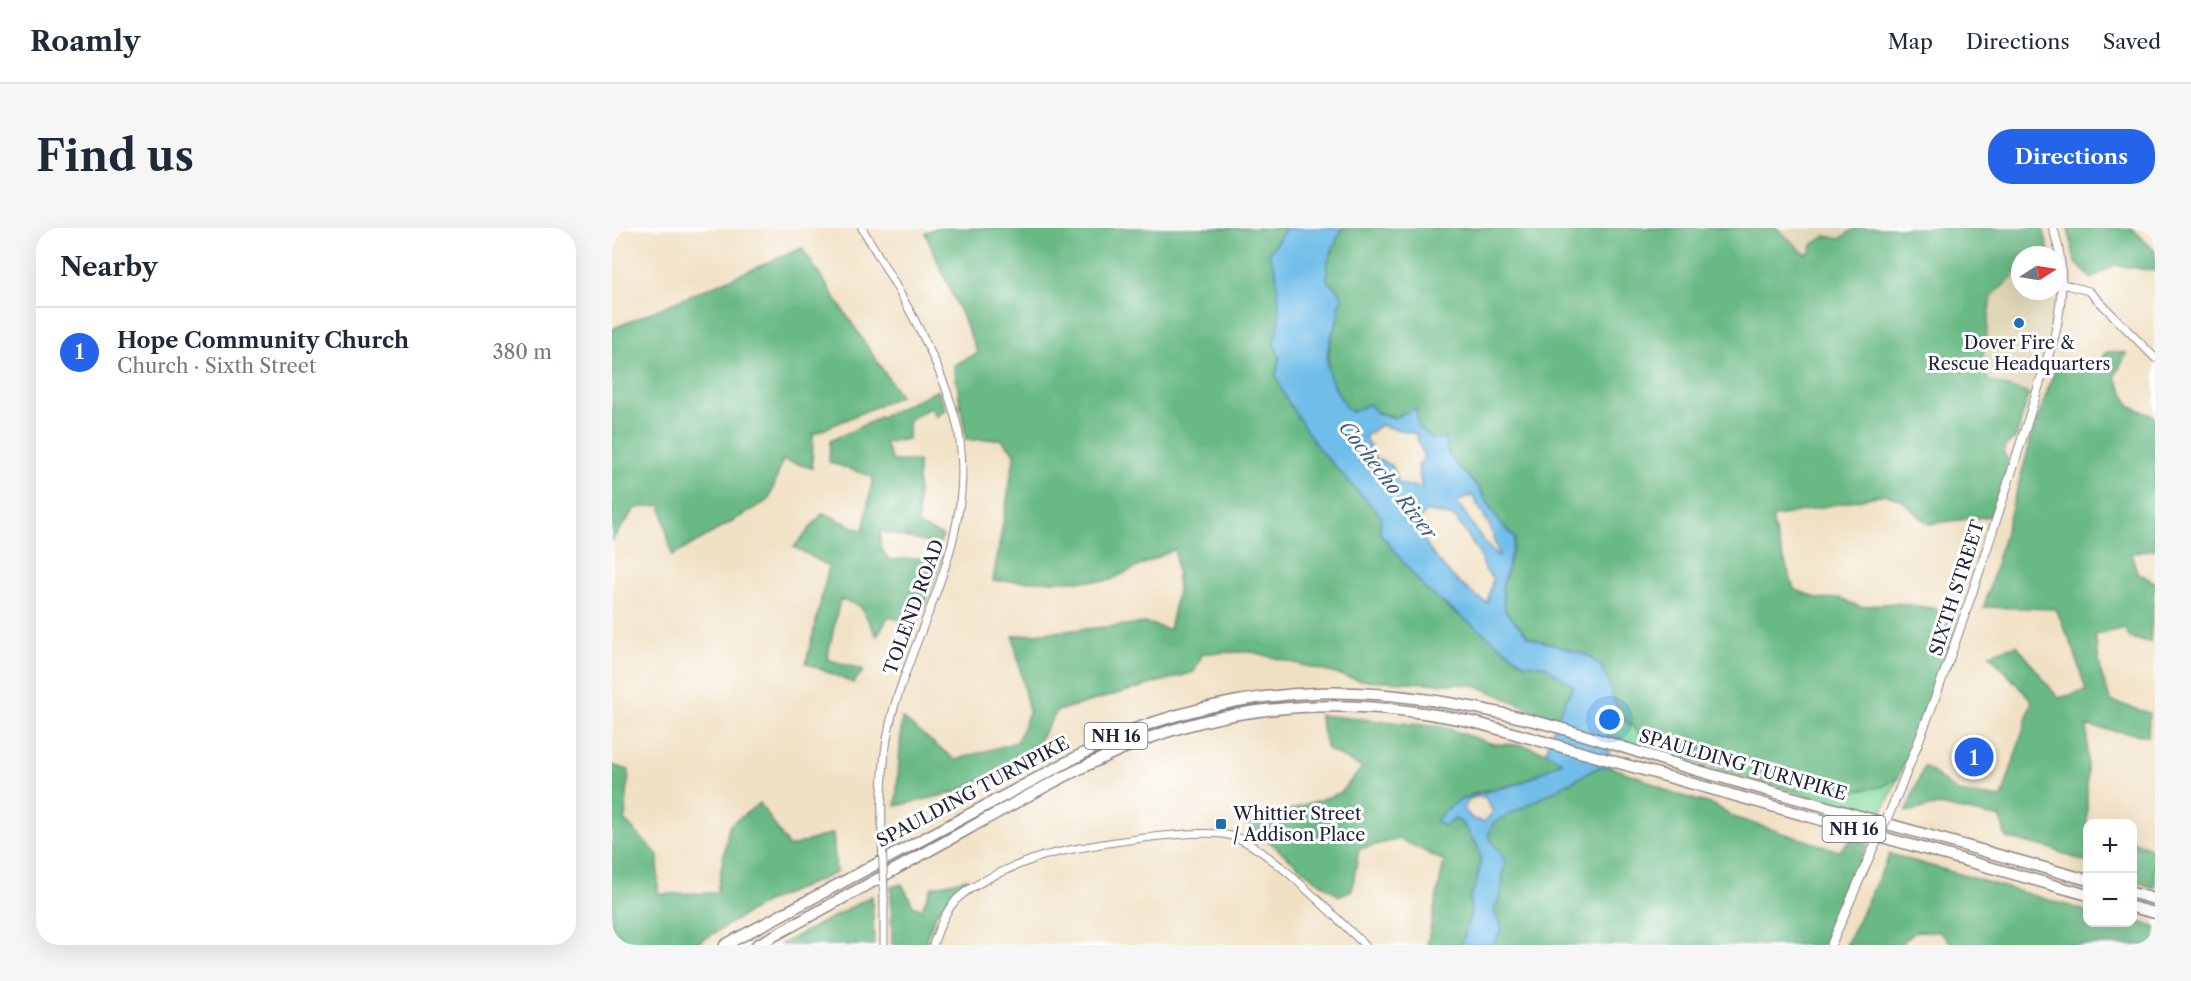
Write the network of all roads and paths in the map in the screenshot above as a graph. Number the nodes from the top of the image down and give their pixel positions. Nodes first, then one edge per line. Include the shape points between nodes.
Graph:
1 (862, 228) edge
2 (2053, 228) edge
3 (2058, 246) edge
4 (2065, 285) edge
5 (2060, 300) edge
6 (2155, 358) edge
7 (2083, 879) edge
8 (2137, 893) edge
9 (2083, 894) edge
10 (2155, 899) edge
11 (2137, 908) edge
12 (2155, 913) edge
13 (725, 945) edge
14 (757, 945) edge
15 (884, 945) edge
16 (933, 945) edge
17 (1365, 945) edge
18 (1831, 945) edge

1 - 15 street, TOLEND ROAD, bridge via 917,326 946,393 959,438 962,469 958,522 950,557 900,689 887,738 882,788
2 - 3 main road, SIXTH STREET
4 - 6 street via 2089,291
5 - 18 main road, SIXTH STREET, bridge via 2055,334 1962,627 1925,728
7 - 13 highway, SPAULDING TURNPIKE / NH 16 via 1550,726 1433,699 1352,692 1267,697 1174,715 1091,748
8 - 10 highway
9 - 14 highway, SPAULDING TURNPIKE / NH 16 via 1455,718 1363,706 1293,707 1201,722 1135,744 1061,778
11 - 12 highway
16 - 17 street via 945,916 958,898 1022,863 1066,851 1211,833 1227,834 1252,846

